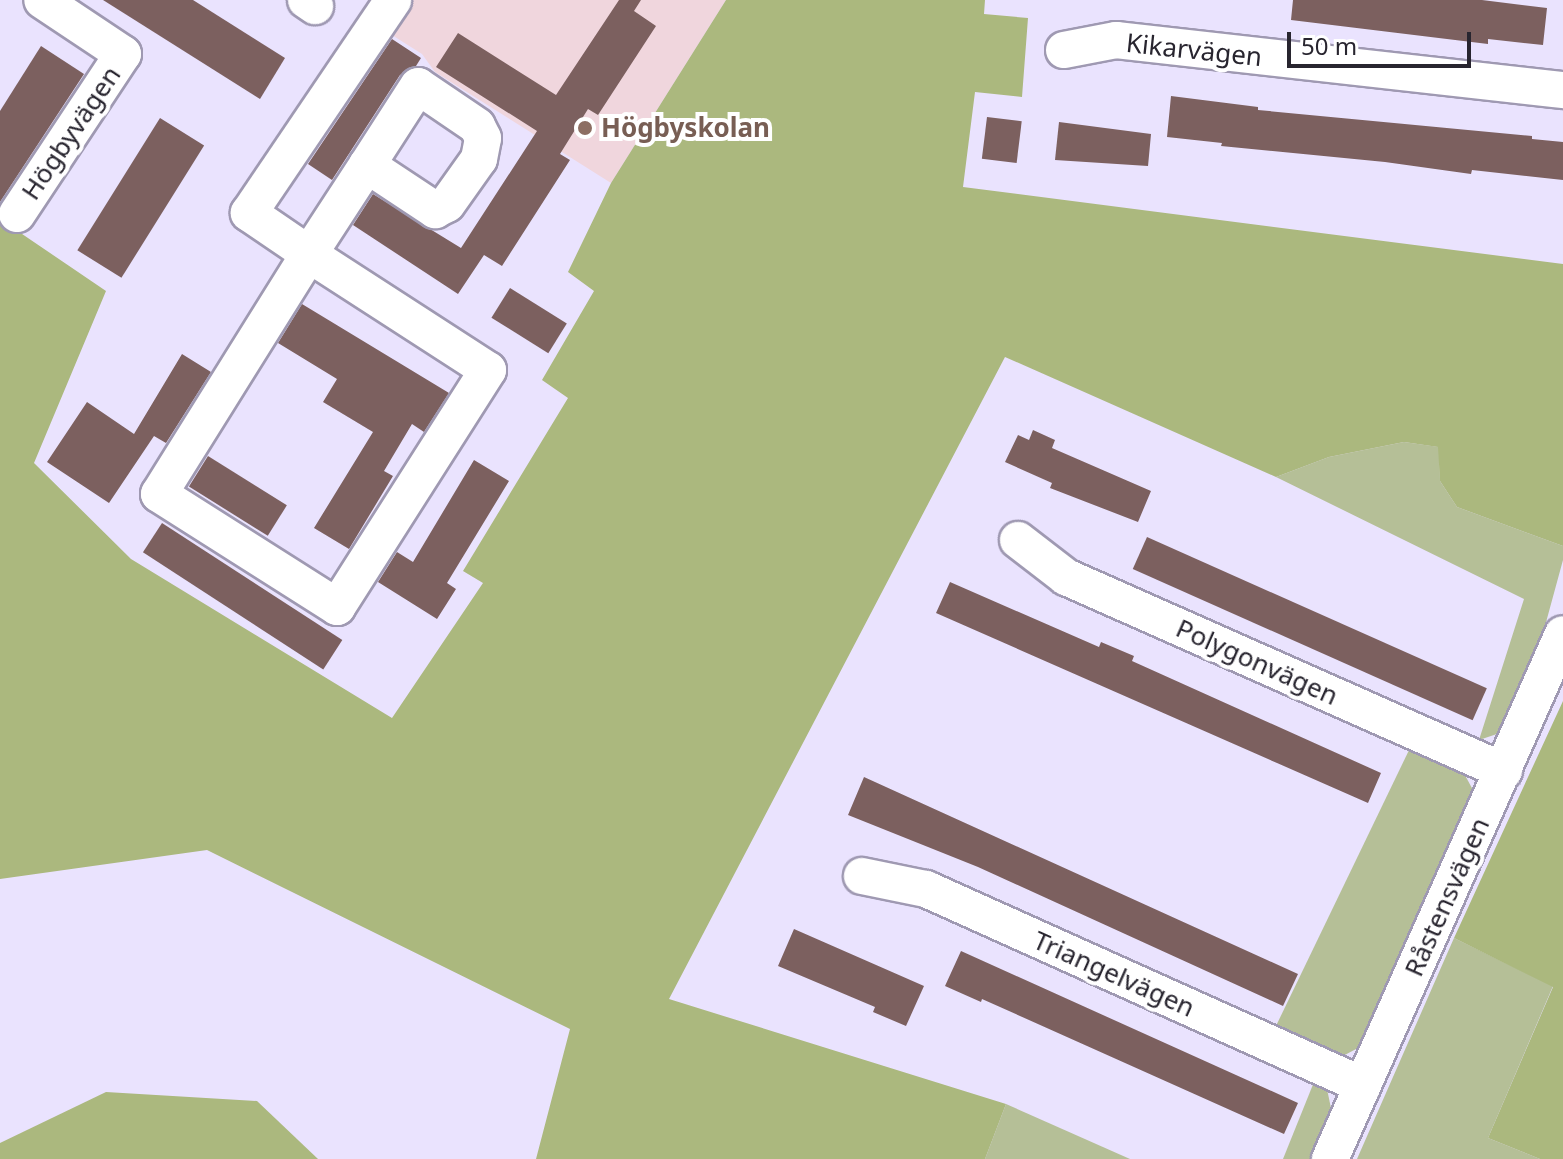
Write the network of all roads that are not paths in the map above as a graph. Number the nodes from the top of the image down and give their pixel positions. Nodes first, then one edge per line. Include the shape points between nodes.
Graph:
1 (42, 0) edge
2 (393, 0) edge
3 (1064, 50) dead end
4 (1563, 90) edge
5 (367, 165) dead end
6 (17, 214) dead end
7 (309, 254) junction
8 (1018, 540) dead end
9 (1563, 634) edge
10 (1504, 771) junction
11 (862, 876) dead end
12 (1363, 1085) junction
13 (1330, 1159) edge

1 - 6 street, Högbyvägen via 123,54
2 - 7 street via 249,213
3 - 4 street, Kikarvägen via 1116,40
5 - 7 street
7 - 7 street via 488,370 337,607 159,494
8 - 10 street, Polygonvägen via 1066,577
9 - 10 street, Råstensvägen
10 - 12 street, Råstensvägen
11 - 12 street, Triangelvägen via 926,889
12 - 13 street, Råstensvägen

